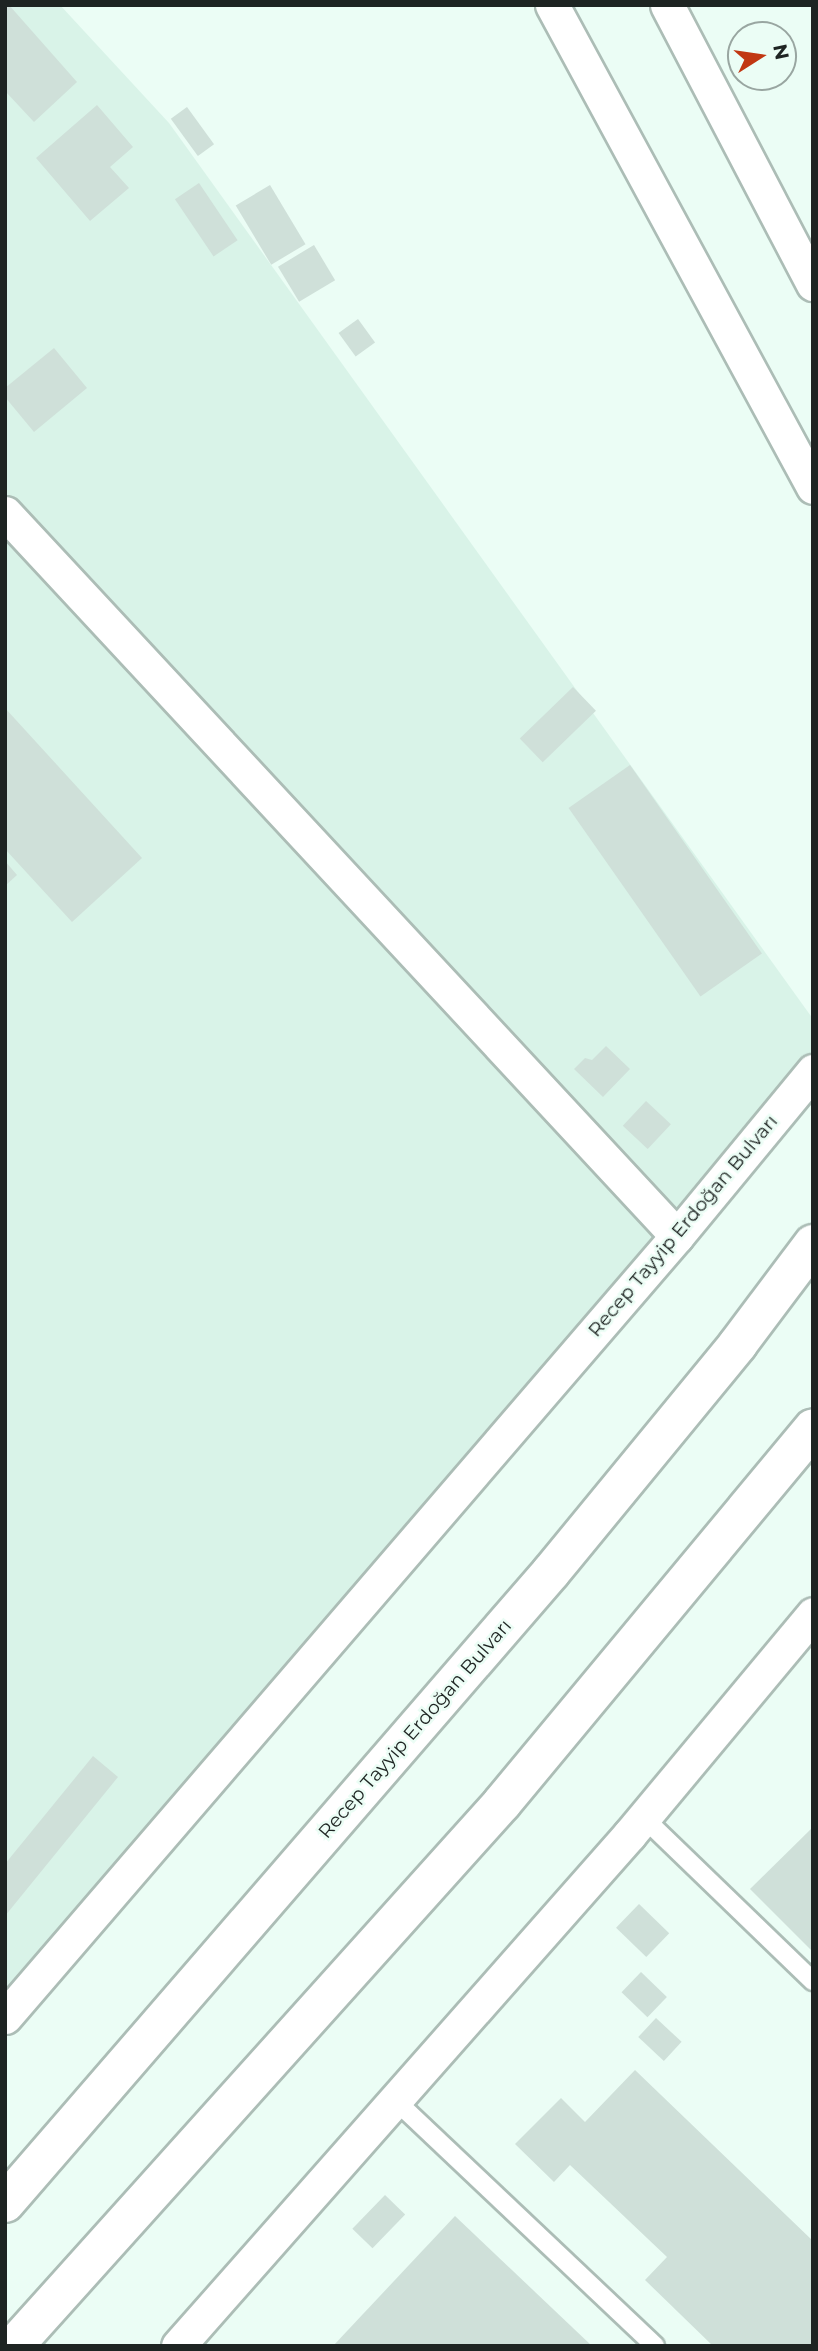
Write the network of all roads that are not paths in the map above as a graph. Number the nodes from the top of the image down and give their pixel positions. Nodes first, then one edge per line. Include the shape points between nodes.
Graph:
1 (552, 5) edge
2 (667, 5) edge
3 (813, 284) edge
4 (813, 487) edge
5 (5, 513) edge
6 (813, 1071) edge
7 (677, 1236) junction
8 (813, 1244) edge
9 (813, 1428) edge
10 (813, 1614) edge
11 (644, 1818) junction
12 (813, 1981) edge
13 (5, 2017) edge
14 (395, 2100) junction
15 (5, 2203) edge
16 (14, 2346) edge
17 (178, 2346) edge
18 (655, 2346) edge

1 - 4 street
2 - 3 street
5 - 7 street
6 - 7 street, Recep Tayyip Erdoğan Bulvarı
7 - 13 street, Recep Tayyip Erdoğan Bulvarı
8 - 15 highway, Recep Tayyip Erdoğan Bulvarı via 738,1344 551,1572
9 - 16 highway via 502,1803
10 - 11 street
11 - 12 lane
11 - 14 street
14 - 17 street
14 - 18 lane

